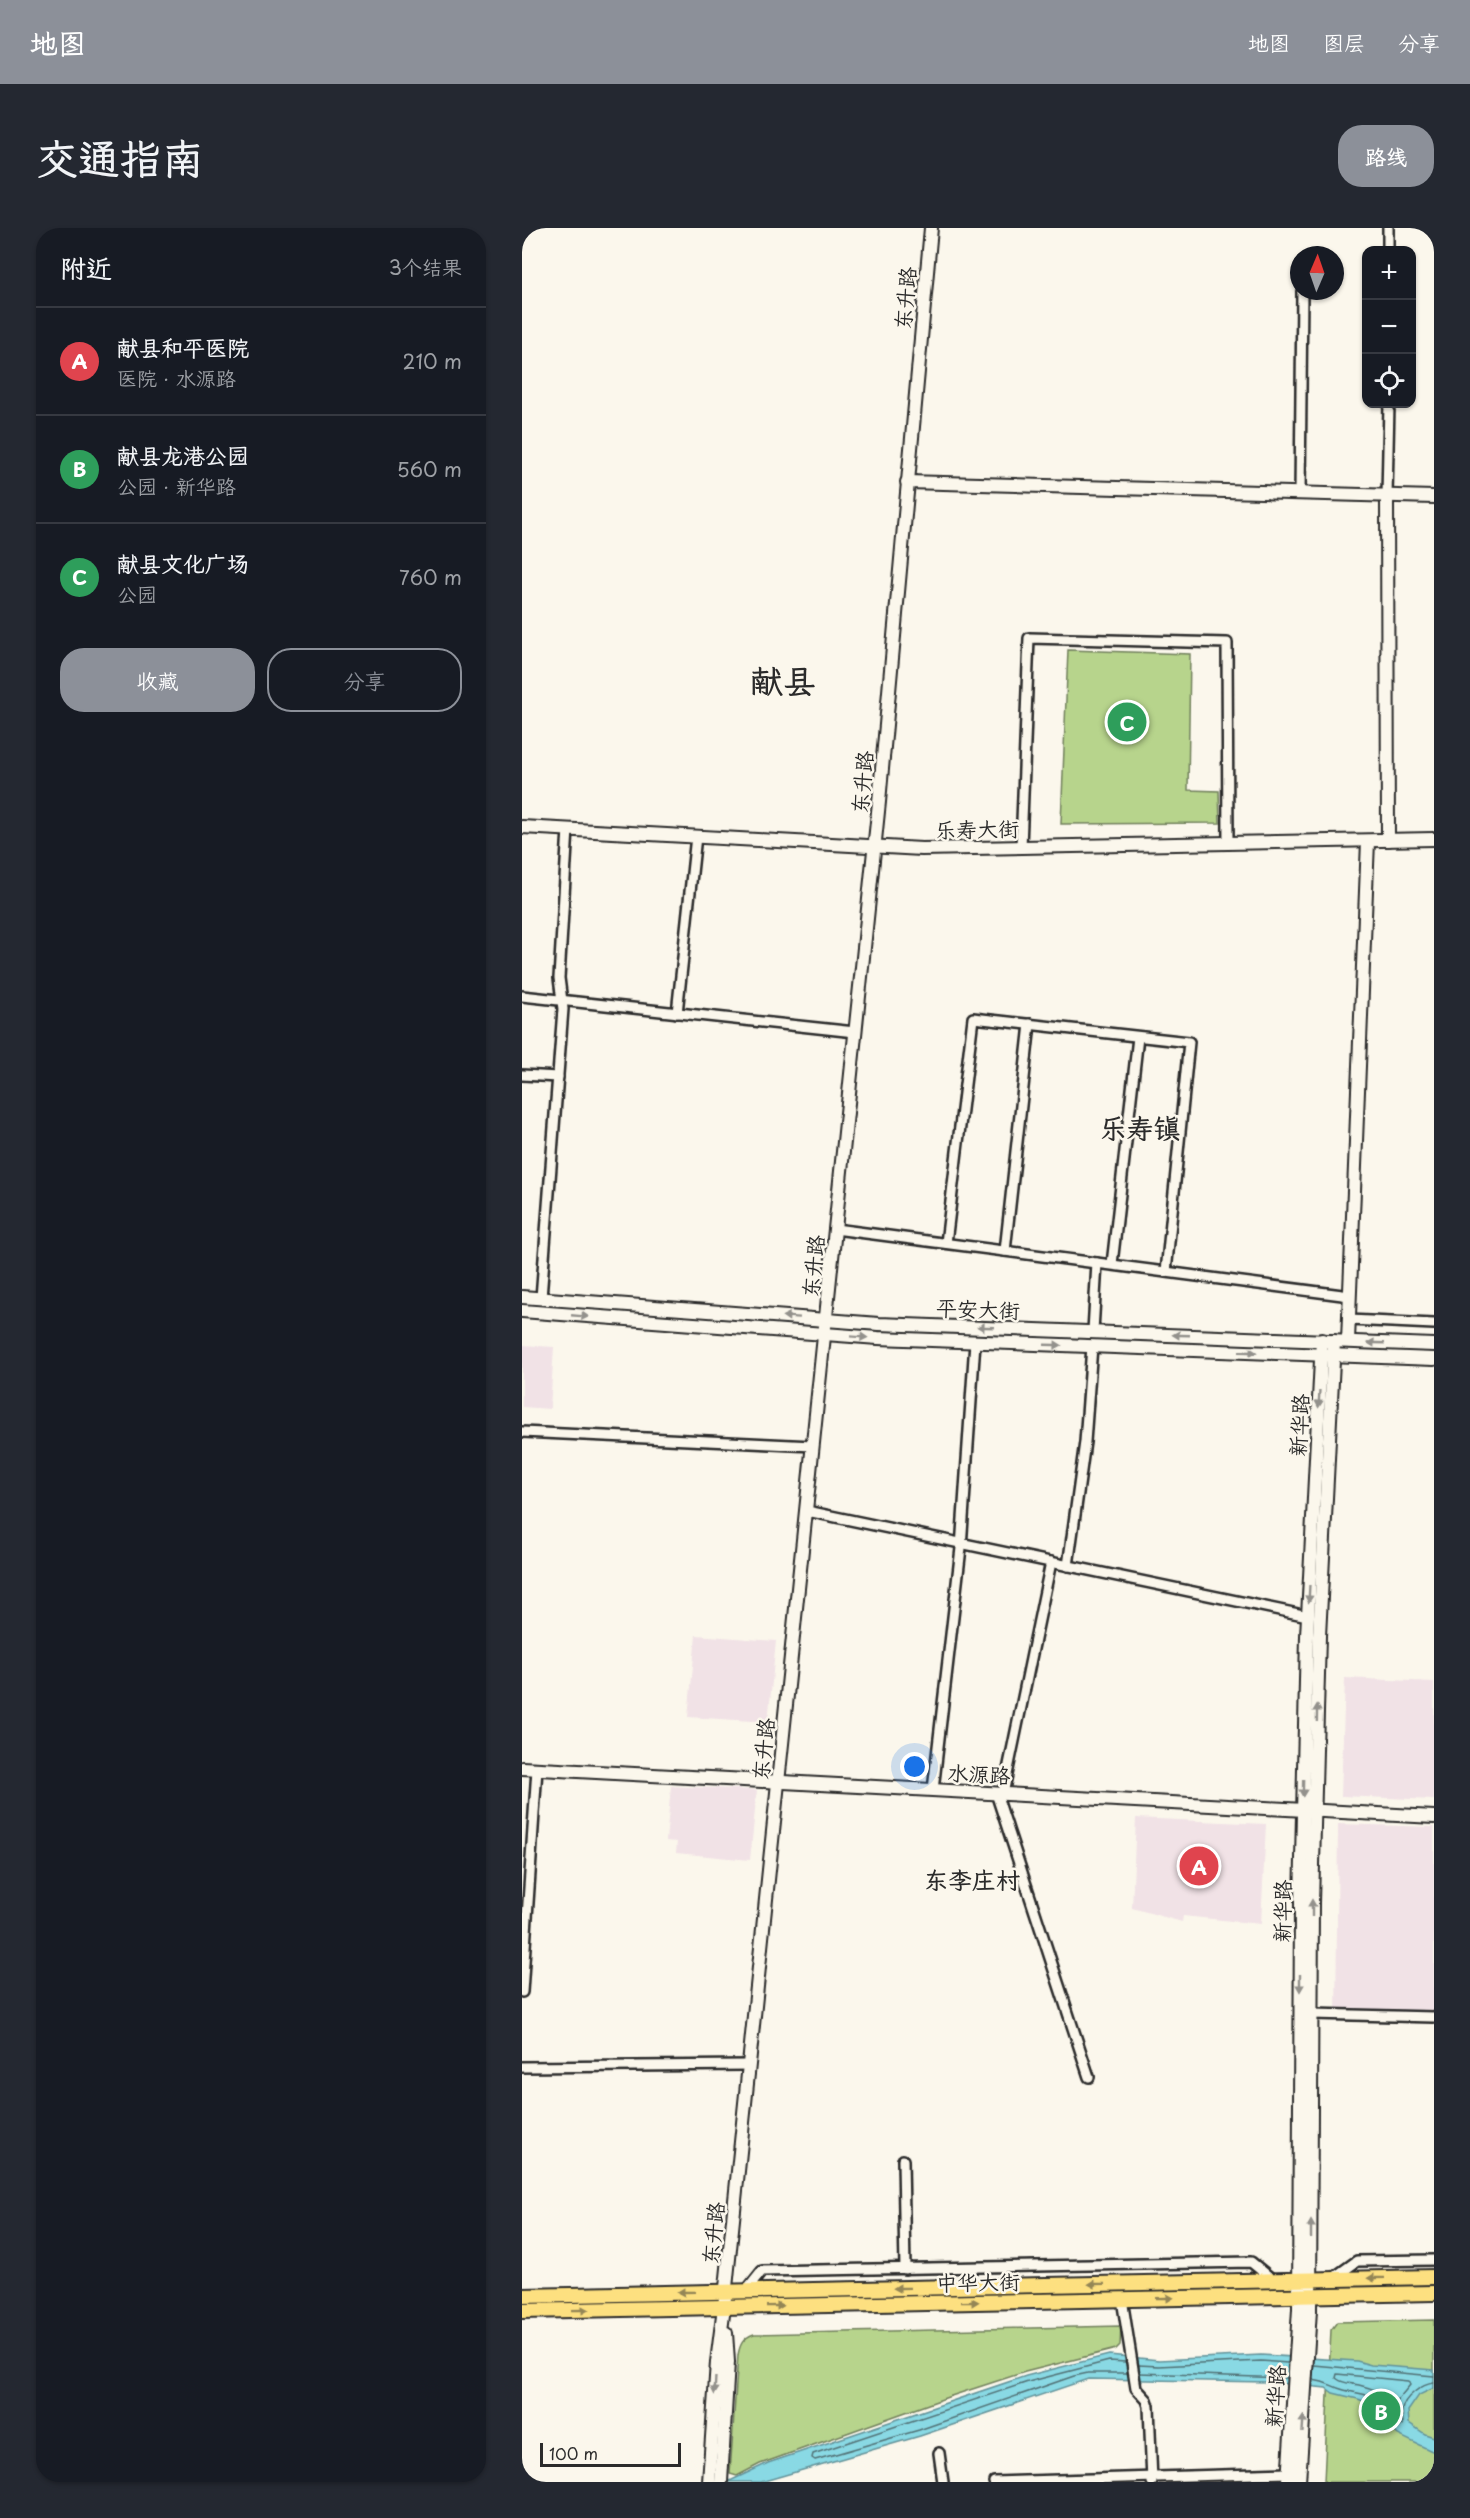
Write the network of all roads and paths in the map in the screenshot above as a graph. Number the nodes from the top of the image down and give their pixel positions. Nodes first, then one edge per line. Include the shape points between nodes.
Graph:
1 (931, 228) edge
2 (1388, 228) edge
3 (1388, 246) edge
4 (1302, 300) edge
5 (1389, 408) edge
6 (907, 482) junction
7 (1300, 494) junction
8 (1387, 496) junction
9 (1434, 497) edge
10 (522, 826) edge
11 (568, 829) junction
12 (696, 836) junction
13 (1434, 839) edge
14 (1368, 840) junction
15 (1388, 840) junction
16 (1228, 844) junction
17 (874, 847) junction
18 (1021, 847) junction
19 (522, 996) edge
20 (561, 1000) junction
21 (677, 1012) junction
22 (1030, 1024) junction
23 (855, 1032) junction
24 (1138, 1037) junction
25 (522, 1075) edge
26 (558, 1077) junction
27 (835, 1229) junction
28 (946, 1243) junction
29 (1005, 1251) junction
30 (1097, 1263) junction
31 (1112, 1264) junction
32 (1166, 1272) junction
33 (1350, 1296) junction
34 (522, 1297) edge
35 (541, 1298) junction
36 (522, 1311) edge
37 (826, 1320) junction
38 (1349, 1320) junction
39 (1434, 1324) edge
40 (1093, 1331) junction
41 (825, 1334) junction
42 (1328, 1341) junction
43 (1348, 1341) junction
44 (975, 1342) junction
45 (1434, 1345) edge
46 (1092, 1346) junction
47 (1327, 1355) junction
48 (1434, 1359) edge
49 (522, 1432) edge
50 (813, 1446) junction
51 (807, 1511) junction
52 (961, 1543) junction
53 (1051, 1562) junction
54 (1068, 1566) junction
55 (1308, 1616) junction
56 (522, 1768) edge
57 (537, 1769) junction
58 (779, 1782) junction
59 (933, 1790) junction
60 (999, 1793) junction
61 (1309, 1810) junction
62 (1434, 1817) edge
63 (522, 1992) edge
64 (1312, 2014) junction
65 (1434, 2017) edge
66 (749, 2065) junction
67 (522, 2067) edge
68 (1089, 2076) dead end
69 (903, 2160) dead end
70 (1434, 2260) edge
71 (905, 2269) junction
72 (1434, 2277) edge
73 (1332, 2279) junction
74 (1274, 2280) junction
75 (1305, 2280) junction
76 (726, 2291) junction
77 (746, 2291) junction
78 (1434, 2293) edge
79 (522, 2295) edge
80 (1305, 2295) junction
81 (1122, 2299) junction
82 (724, 2307) junction
83 (522, 2311) edge
84 (939, 2453) dead end
85 (1288, 2477) edge
86 (1152, 2480) edge
87 (1050, 2481) edge
88 (710, 2482) edge
89 (721, 2482) edge
90 (943, 2482) edge
91 (996, 2482) edge
92 (1299, 2482) edge

1 - 6 main road, 东升路
2 - 3 street
4 - 7 street
5 - 8 street
6 - 7 main road
6 - 17 main road, 东升路
7 - 8 main road
8 - 9 main road
8 - 15 main road
10 - 11 main road, 乐寿大街
11 - 12 main road, 乐寿大街
11 - 20 street via 558,978
12 - 17 main road, 乐寿大街
12 - 21 street
13 - 15 main road, 乐寿大街
14 - 15 main road, 乐寿大街
14 - 16 main road, 乐寿大街
14 - 33 main road
16 - 18 main road, 乐寿大街
16 - 18 street via 1227,643 1029,638
17 - 18 main road, 乐寿大街
17 - 23 main road, 东升路
19 - 20 street
20 - 21 street
20 - 26 street
21 - 23 street
22 - 24 street
22 - 28 street via 973,1018
22 - 29 street
23 - 27 main road, 东升路
24 - 31 street
24 - 32 street via 1189,1042
25 - 26 street
26 - 35 street
27 - 28 street
27 - 37 main road, 东升路
28 - 29 street
29 - 30 street
30 - 31 street
30 - 40 street
31 - 32 street
32 - 33 street
33 - 38 main road
34 - 35 main road, 平安大街
37 -> 35 main road, 平安大街
36 -> 41 main road, 平安大街
40 -> 37 main road, 平安大街
37 - 41 main road, 东升路
38 - 39 street
38 - 43 main road
42 -> 40 main road, 平安大街
41 -> 44 main road, 平安大街
41 - 50 main road, 东升路
42 - 43 main road, 平安大街
42 - 47 main road, 新华路
45 -> 43 main road, 平安大街
44 -> 46 main road, 平安大街
44 - 52 street
46 -> 47 main road, 平安大街
46 - 54 street via 1085,1442
47 - 48 main road, 平安大街
47 -> 55 main road, 新华路
61 -> 47 main road, 新华路 via 1319,1636
49 - 50 street
50 - 51 main road, 东升路
51 - 52 street
51 - 58 main road, 东升路
52 - 53 street
52 - 59 street
53 - 54 street
53 - 60 street
54 - 55 street
55 -> 61 main road, 新华路
56 - 57 main road, 水源路
57 - 58 main road, 水源路
57 - 63 street
58 - 59 main road, 水源路
58 - 66 main road, 东升路
59 - 60 main road, 水源路
60 - 61 main road, 水源路
60 - 68 street
61 - 62 main road, 水源路
64 -> 61 main road, 新华路
61 -> 75 main road, 新华路
64 - 65 street
75 -> 64 main road, 新华路
66 - 67 street
66 - 76 main road, 东升路
69 - 71 street
70 - 73 street via 1357,2261
71 - 74 street via 1251,2262
71 - 77 street via 762,2271
72 -> 73 main road, 中华大街
73 - 75 main road, 中华大街
74 - 75 main road, 中华大街
74 -> 77 main road, 中华大街
75 - 80 main road, 新华路
76 - 77 main road, 中华大街
76 -> 79 main road, 中华大街
76 - 82 main road, 东升路
78 - 80 main road, 中华大街
81 -> 80 main road, 中华大街
80 - 85 main road, 新华路
92 -> 80 main road, 新华路
82 -> 81 main road, 中华大街
81 - 86 street via 1136,2388 1149,2406
83 -> 82 main road, 中华大街
82 -> 88 main road, 东升路
82 - 89 main road, 东升路 via 728,2362
84 - 90 street
85 - 86 street
86 - 87 street
87 - 91 street

